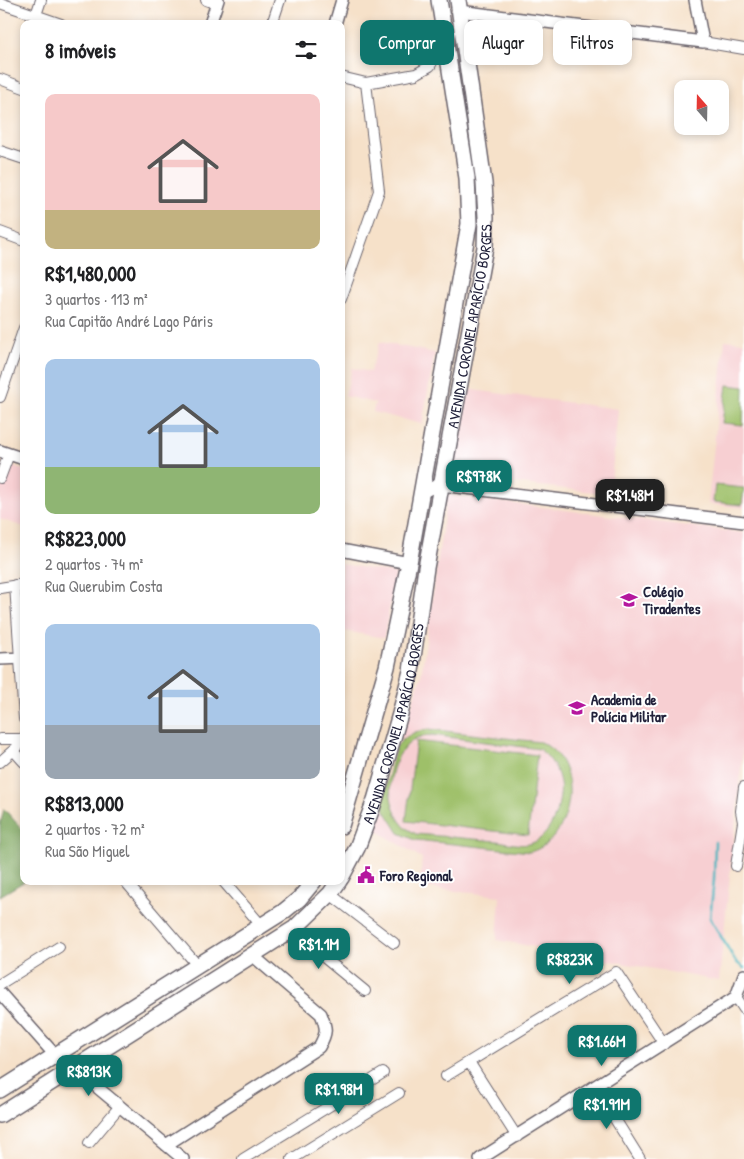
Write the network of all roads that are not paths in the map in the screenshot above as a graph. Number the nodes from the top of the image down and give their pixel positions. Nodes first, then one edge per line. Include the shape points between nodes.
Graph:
1 (41, 0) edge
2 (280, 0) edge
3 (342, 0) edge
4 (694, 0) edge
5 (213, 1) edge
6 (440, 1) edge
7 (0, 3) edge
8 (458, 4) edge
9 (36, 16) junction
10 (48, 20) edge
11 (211, 20) edge
12 (273, 20) edge
13 (336, 20) edge
14 (442, 20) edge
15 (703, 42) junction
16 (744, 49) edge
17 (430, 65) edge
18 (449, 65) edge
19 (345, 78) edge
20 (0, 79) edge
21 (366, 84) junction
22 (20, 86) edge
23 (0, 151) edge
24 (20, 158) edge
25 (0, 232) edge
26 (20, 240) edge
27 (345, 288) edge
28 (20, 340) edge
29 (0, 397) edge
30 (5, 453) edge
31 (20, 458) edge
32 (0, 478) edge
33 (441, 485) junction
34 (420, 494) junction
35 (744, 522) edge
36 (345, 551) edge
37 (409, 563) junction
38 (20, 585) edge
39 (0, 588) edge
40 (20, 658) edge
41 (0, 659) edge
42 (0, 739) edge
43 (20, 740) edge
44 (20, 744) edge
45 (14, 751) junction
46 (20, 758) edge
47 (0, 762) edge
48 (744, 794) edge
49 (345, 812) edge
50 (743, 827) edge
51 (736, 866) dead end
52 (345, 871) edge
53 (128, 885) edge
54 (226, 885) edge
55 (310, 885) edge
56 (336, 885) edge
57 (330, 894) junction
58 (262, 926) junction
59 (294, 928) junction
60 (394, 943) dead end
61 (59, 947) dead end
62 (252, 955) junction
63 (198, 966) junction
64 (744, 976) edge
65 (0, 984) edge
66 (365, 992) dead end
67 (0, 993) edge
68 (736, 997) junction
69 (744, 1009) edge
70 (664, 1044) junction
71 (55, 1055) junction
72 (469, 1062) junction
73 (74, 1068) junction
74 (383, 1073) dead end
75 (446, 1076) dead end
76 (595, 1087) junction
77 (0, 1090) edge
78 (400, 1093) dead end
79 (120, 1106) junction
80 (0, 1115) edge
81 (517, 1137) junction
82 (89, 1143) dead end
83 (166, 1145) junction
84 (182, 1159) edge
85 (243, 1159) edge
86 (292, 1159) edge
87 (480, 1159) edge
88 (640, 1159) edge

1 - 9 street
2 - 12 street
3 - 13 street
4 - 15 street
5 - 11 street
6 - 14 main road, AVENIDA CORONEL APARÍCIO BORGES
7 - 9 street
8 - 15 street
8 - 33 main road, AVENIDA CORONEL APARÍCIO BORGES via 484,184 485,247
9 - 10 street
15 - 16 street
17 - 21 street via 416,74
18 - 34 main road, AVENIDA CORONEL APARÍCIO BORGES via 466,178 468,224
19 - 21 street
20 - 22 street
21 - 27 street via 379,191
23 - 24 street
25 - 26 street
28 - 29 street
30 - 31 street
30 - 32 street
33 - 34 street
33 - 35 street
33 - 52 main road, AVENIDA CORONEL APARÍCIO BORGES via 411,671 375,800
34 - 37 main road, AVENIDA CORONEL APARÍCIO BORGES
36 - 37 street
37 - 49 main road, AVENIDA CORONEL APARÍCIO BORGES via 387,667
38 - 39 street
40 - 41 street
42 - 43 street
44 - 45 street
45 - 46 street
45 - 47 street
48 - 50 street
50 - 51 street
53 - 63 street
54 - 58 street
55 - 58 main road via 283,912
56 - 57 main road, AVENIDA CORONEL APARÍCIO BORGES
57 - 59 main road, AVENIDA CORONEL APARÍCIO BORGES
57 - 60 street
58 - 63 main road
59 - 62 main road, AVENIDA CORONEL APARÍCIO BORGES
59 - 66 street via 304,942
61 - 65 street
62 - 73 main road, AVENIDA CORONEL APARÍCIO BORGES
62 - 83 street via 321,1014 326,1035 319,1047
63 - 71 main road
64 - 68 street
67 - 71 street
68 - 69 street
68 - 70 street
70 - 72 street via 616,972
70 - 76 street
71 - 73 street
71 - 77 main road
72 - 75 street
72 - 81 street
73 - 79 street
73 - 80 main road, AVENIDA CORONEL APARÍCIO BORGES
74 - 85 street
76 - 81 street
76 - 88 street
78 - 86 street
79 - 82 street
79 - 83 street
81 - 87 street
83 - 84 street

